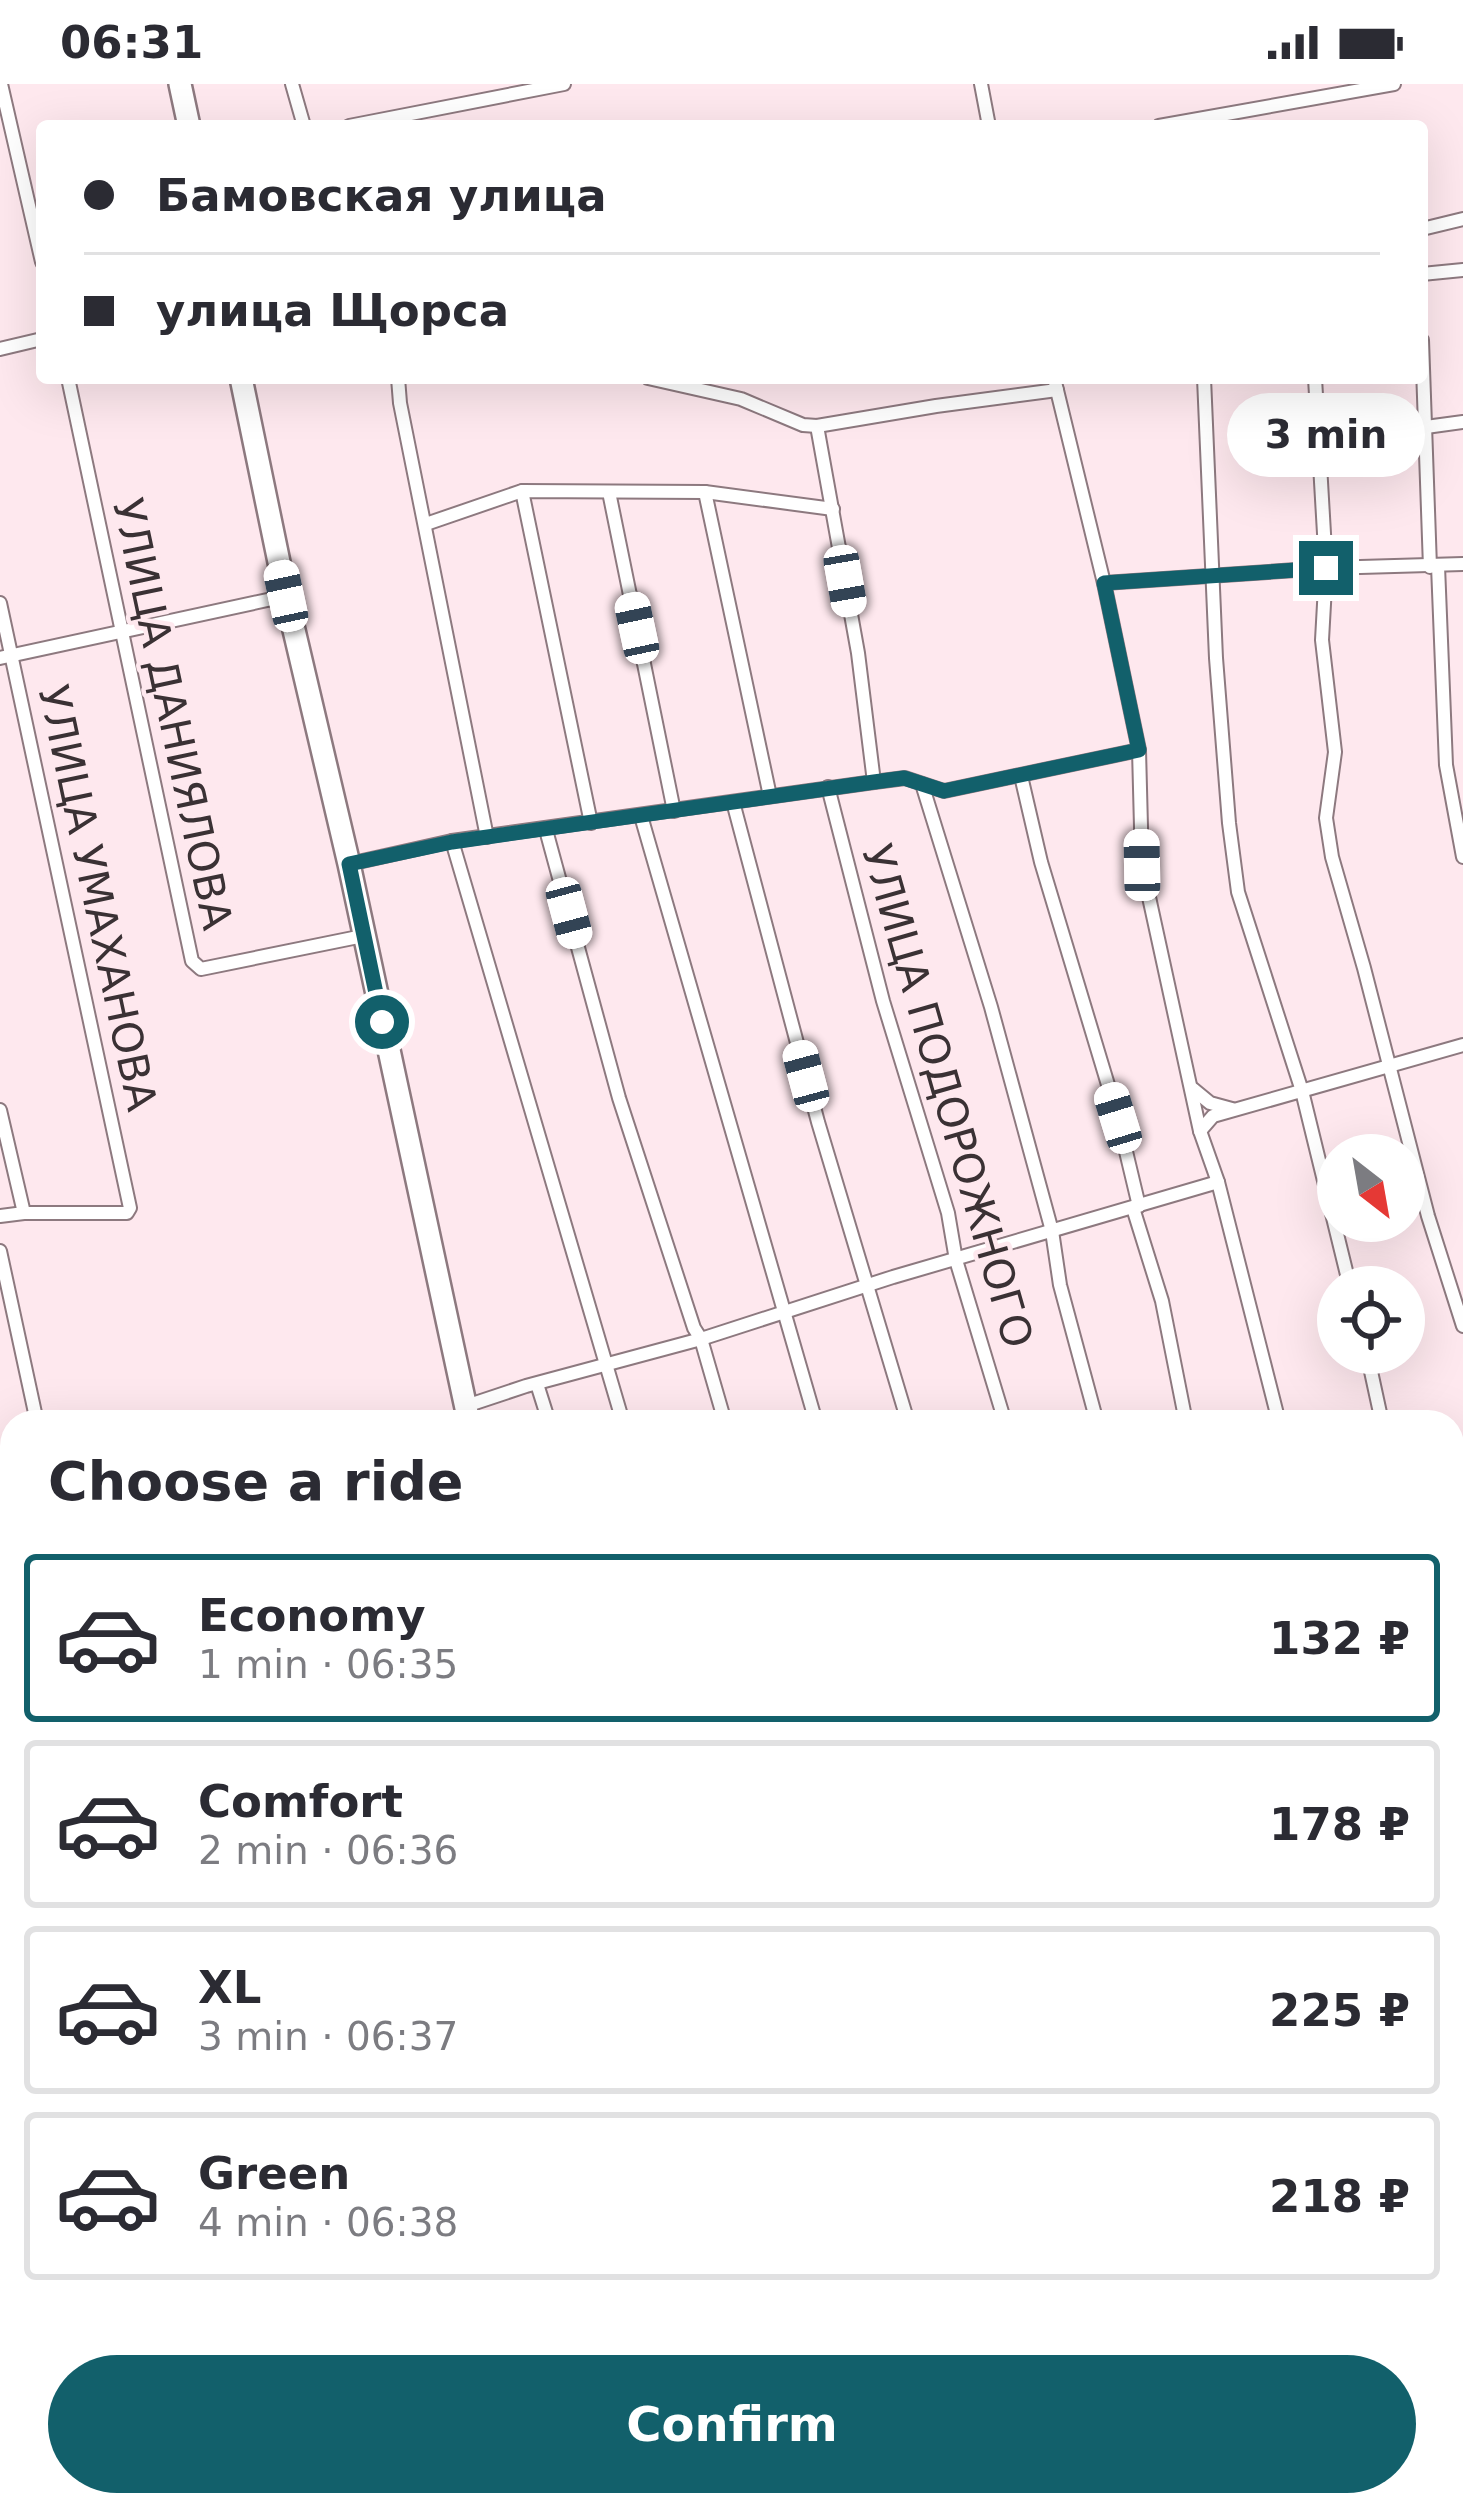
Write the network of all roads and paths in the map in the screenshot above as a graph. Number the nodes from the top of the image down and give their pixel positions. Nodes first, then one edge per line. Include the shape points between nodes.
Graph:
1 (1, 84) edge
2 (180, 84) edge
3 (292, 84) edge
4 (564, 84) edge
5 (981, 84) edge
6 (1394, 84) edge
7 (188, 120) edge
8 (302, 120) edge
9 (380, 120) edge
10 (988, 120) edge
11 (1193, 120) edge
12 (1463, 219) edge
13 (1428, 228) edge
14 (36, 236) edge
15 (1463, 270) edge
16 (1428, 273) edge
17 (36, 340) edge
18 (0, 349) edge
19 (69, 384) edge
20 (242, 384) edge
21 (398, 384) edge
22 (673, 384) edge
23 (1055, 384) edge
24 (1204, 384) edge
25 (1315, 384) edge
26 (1424, 384) edge
27 (1463, 422) edge
28 (817, 426) junction
29 (1426, 427) junction
30 (522, 491) junction
31 (705, 491) junction
32 (609, 492) junction
33 (833, 508) junction
34 (426, 524) junction
35 (1463, 564) edge
36 (1434, 566) junction
37 (1326, 568) junction
38 (1212, 576) junction
39 (1104, 583) junction
40 (286, 596) junction
41 (0, 603) edge
42 (122, 632) junction
43 (6, 657) edge
44 (1139, 750) junction
45 (1021, 776) junction
46 (874, 782) junction
47 (922, 784) junction
48 (828, 788) junction
49 (770, 796) junction
50 (733, 802) junction
51 (674, 811) junction
52 (641, 816) junction
53 (591, 823) junction
54 (546, 830) junction
55 (487, 837) junction
56 (452, 842) junction
57 (1463, 857) edge
58 (349, 864) junction
59 (363, 936) junction
60 (1463, 1046) edge
61 (1388, 1066) junction
62 (1191, 1087) junction
63 (1302, 1090) junction
64 (1234, 1109) junction
65 (0, 1110) edge
66 (1200, 1131) junction
67 (1218, 1182) junction
68 (1136, 1207) junction
69 (24, 1213) junction
70 (0, 1216) edge
71 (1052, 1232) junction
72 (0, 1251) edge
73 (956, 1260) junction
74 (1346, 1266) edge
75 (868, 1286) junction
76 (785, 1312) junction
77 (1463, 1326) edge
78 (701, 1339) junction
79 (606, 1364) junction
80 (1372, 1374) edge
81 (537, 1384) junction
82 (34, 1410) edge
83 (467, 1410) edge
84 (477, 1410) edge
85 (545, 1410) edge
86 (619, 1410) edge
87 (722, 1410) edge
88 (813, 1410) edge
89 (904, 1410) edge
90 (1001, 1410) edge
91 (1094, 1410) edge
92 (1184, 1410) edge
93 (1277, 1410) edge
94 (1379, 1410) edge

1 - 14 street
2 - 7 highway
3 - 8 street
4 - 9 street
5 - 10 street
6 - 11 street
12 - 13 street
15 - 16 street
17 - 18 street
19 - 42 street, УЛИЦА ДАНИЯЛОВА
20 - 40 highway
21 - 34 street
22 - 28 street
23 - 28 street
23 - 39 street
24 - 38 street
25 - 37 street
26 - 29 street
27 - 29 street
28 - 33 street
29 - 36 street
30 - 32 street
30 - 34 street
30 - 53 street
31 - 32 street
31 - 33 street
31 - 49 street
32 - 51 street
33 - 46 street
34 - 55 street
35 - 36 street
36 - 37 street
36 - 57 street via 1445,765
37 - 38 street
37 - 61 street via 1322,640 1335,752 1326,818
38 - 39 street
38 - 63 street via 1238,892
39 - 44 street
40 - 42 street
40 - 58 highway
41 - 43 street, УЛИЦА УМАХАНОВА
42 - 43 street
42 - 59 street, УЛИЦА ДАНИЯЛОВА via 192,961 201,969
43 - 69 street, УЛИЦА УМАХАНОВА via 130,1208
44 - 45 street
44 - 62 street via 1142,865
45 - 47 street via 944,791
45 - 68 street
46 - 47 street
46 - 48 street
47 - 71 street
48 - 49 street
48 - 73 street, УЛИЦА ПОДОРОЖНОГО
49 - 50 street
50 - 51 street
50 - 75 street
51 - 52 street
52 - 53 street
52 - 76 street
53 - 54 street
54 - 55 street
54 - 78 street via 619,1098
55 - 56 street
56 - 58 street
56 - 79 street
58 - 59 highway
59 - 83 highway
60 - 61 street
61 - 63 street
61 - 77 street
62 - 64 street
62 - 66 street
63 - 64 street
63 - 74 street
64 - 66 street
65 - 69 street
66 - 67 street
67 - 68 street
67 - 93 street
68 - 71 street
68 - 92 street
69 - 70 street
71 - 73 street
71 - 91 street
72 - 82 street
73 - 75 street
73 - 90 street, УЛИЦА ПОДОРОЖНОГО
75 - 76 street
75 - 89 street
76 - 78 street
76 - 88 street
78 - 79 street
78 - 87 street
79 - 81 street
79 - 86 street
80 - 94 street
81 - 84 street
81 - 85 street

